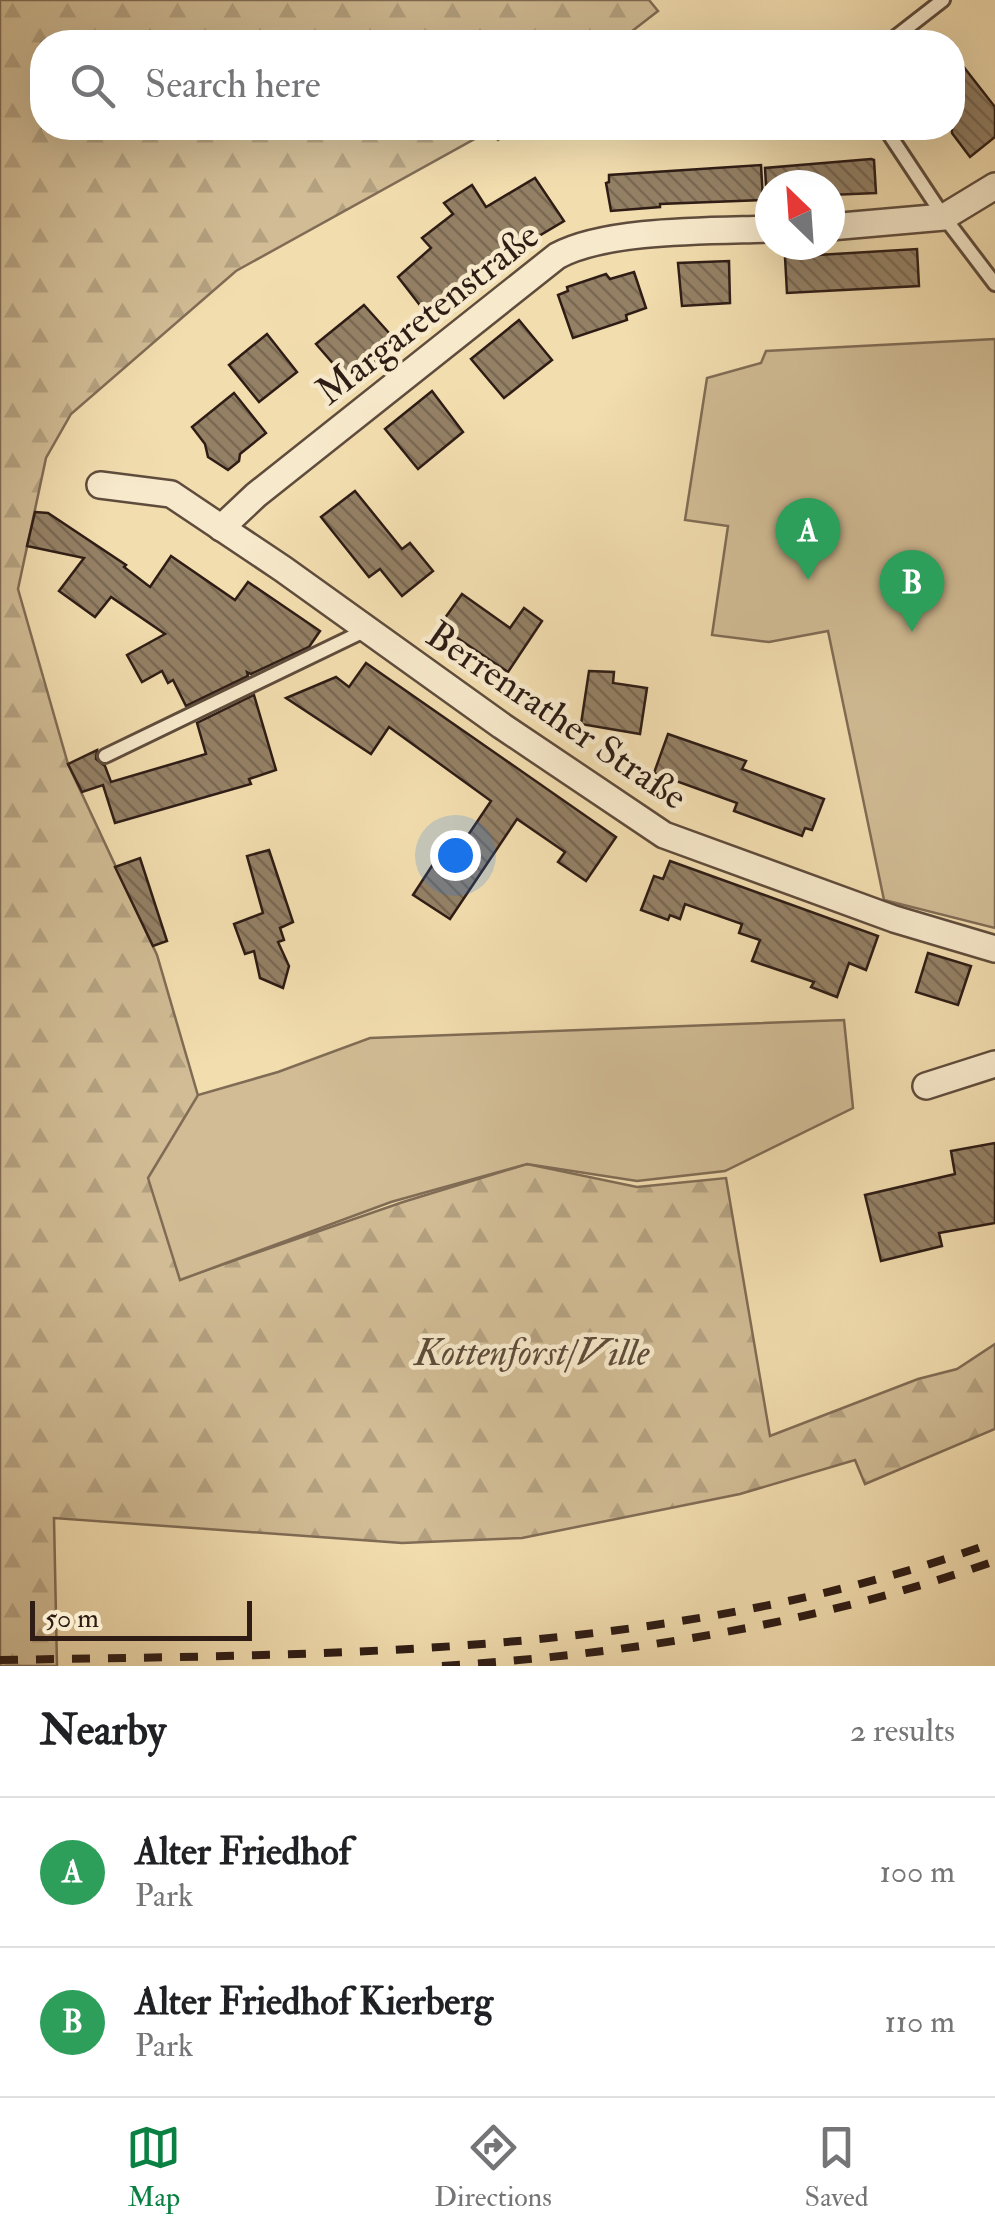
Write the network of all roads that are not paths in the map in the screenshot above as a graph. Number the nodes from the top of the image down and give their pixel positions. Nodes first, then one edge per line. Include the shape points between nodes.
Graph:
1 (944, 0) edge
2 (905, 30) edge
3 (893, 140) edge
4 (995, 186) edge
5 (944, 217) junction
6 (845, 226) edge
7 (755, 231) edge
8 (995, 284) edge
9 (100, 485) dead end
10 (221, 528) junction
11 (366, 630) junction
12 (106, 756) dead end
13 (995, 949) edge
14 (995, 1064) edge
15 (926, 1086) dead end

1 - 2 lane
3 - 5 lane
4 - 5 street
5 - 6 street
5 - 8 lane
7 - 10 street, Margaretenstraße via 578,244
9 - 10 street, Berrenrather Straße via 172,494
10 - 11 street, Berrenrather Straße
11 - 12 lane, Berrenrather Straße
11 - 13 street, Berrenrather Straße via 664,836 894,920
14 - 15 street

